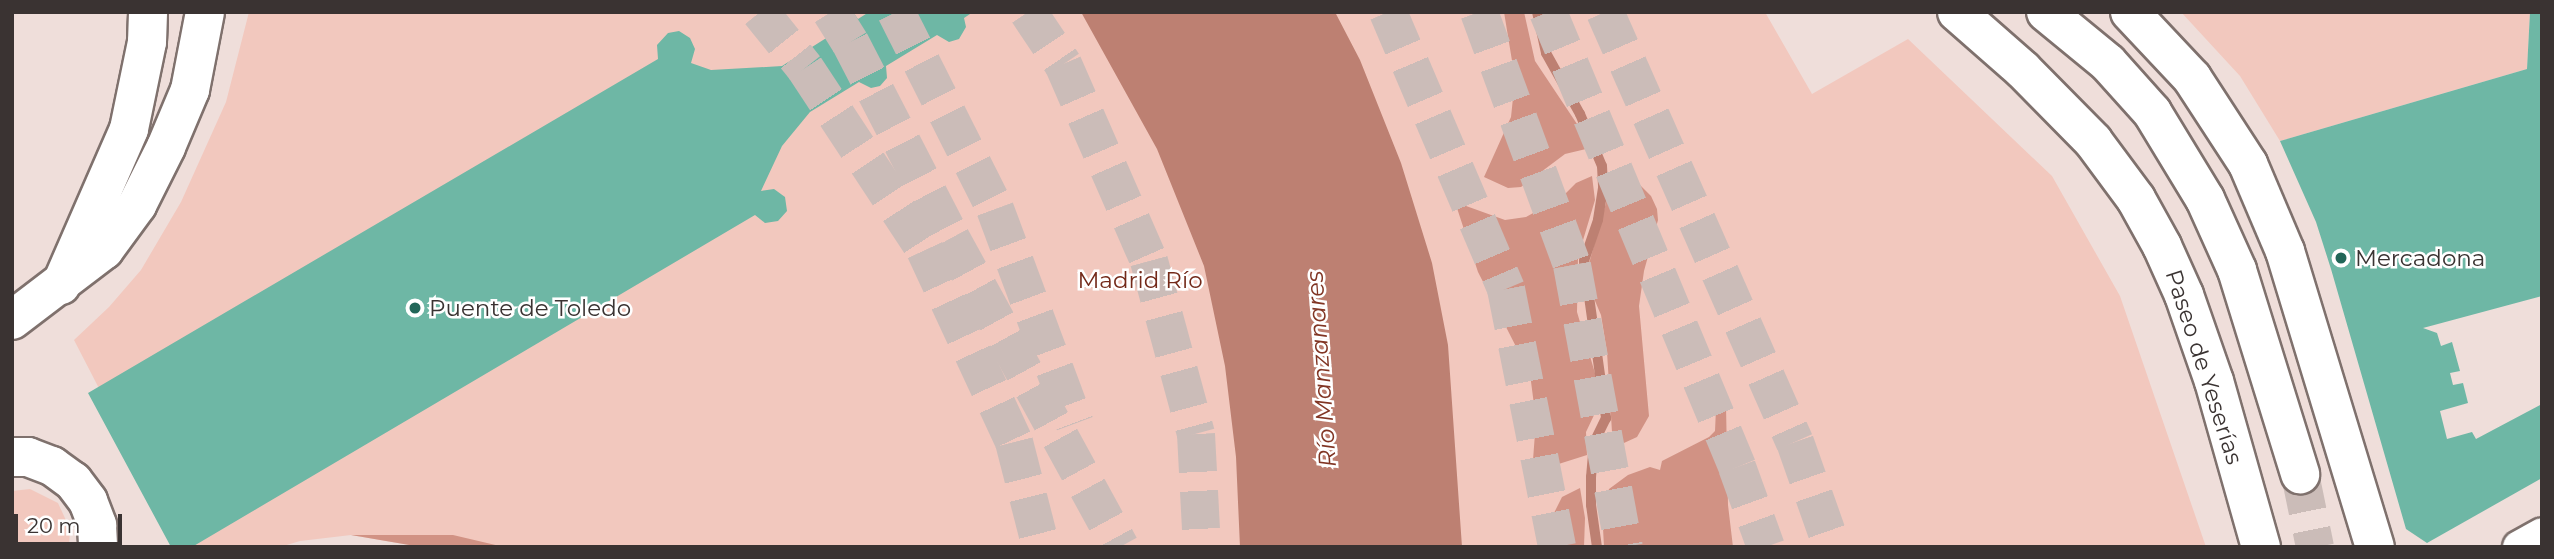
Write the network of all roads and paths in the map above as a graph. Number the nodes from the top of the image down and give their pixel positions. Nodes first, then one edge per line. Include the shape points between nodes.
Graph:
1 (148, 12) edge
2 (205, 12) edge
3 (1957, 12) edge
4 (2046, 12) edge
5 (2130, 12) edge
6 (61, 285) junction
7 (12, 320) edge
8 (12, 457) edge
9 (2300, 474) tunnel mouth
10 (2542, 534) edge
11 (98, 547) edge
12 (2262, 547) edge
13 (2375, 547) edge
14 (2519, 547) edge

1 - 6 main road via 129,129
2 - 6 main road via 190,90 137,205 104,250
3 - 12 main road, Paseo de Yeserías via 2093,141 2136,199 2184,295
4 - 9 main road via 2108,63 2152,112 2205,199 2236,270
5 - 13 main road via 2192,78 2248,164 2285,251
6 - 7 main road
8 - 11 main road via 28,457 52,466 73,481 88,501 97,525
10 - 14 street

